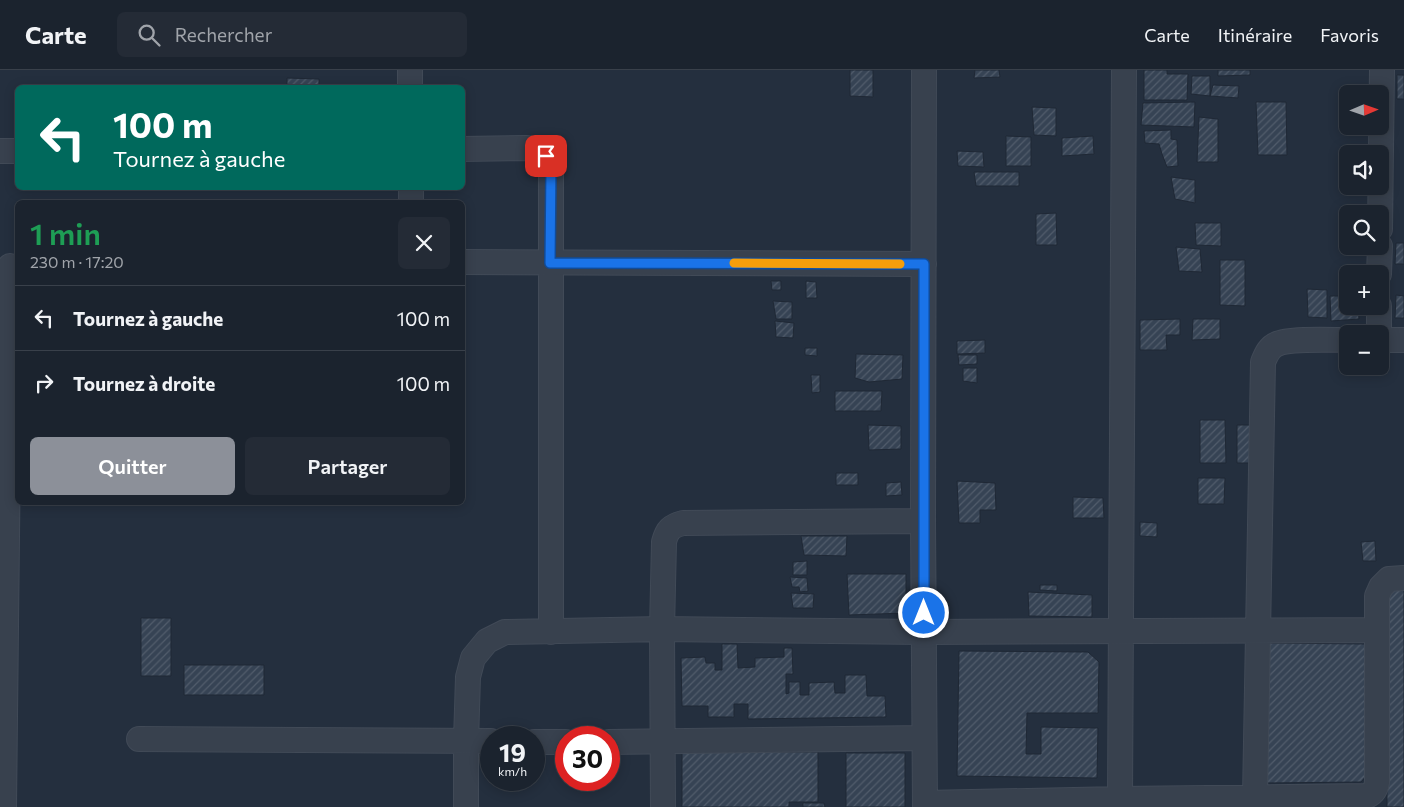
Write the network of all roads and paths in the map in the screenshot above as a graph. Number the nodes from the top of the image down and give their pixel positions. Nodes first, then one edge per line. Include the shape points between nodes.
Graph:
1 (410, 70) edge
2 (924, 70) edge
3 (1124, 70) edge
4 (1382, 70) edge
5 (410, 85) edge
6 (465, 149) edge
7 (0, 151) edge
8 (15, 151) edge
9 (1380, 205) edge
10 (465, 262) edge
11 (550, 263) junction
12 (924, 264) junction
13 (9, 266) edge
14 (1339, 340) edge
15 (1389, 340) edge
16 (1404, 340) edge
17 (923, 521) junction
18 (1404, 578) edge
19 (662, 629) junction
20 (1121, 630) junction
21 (1257, 630) junction
22 (1377, 630) junction
23 (552, 632) junction
24 (924, 632) junction
25 (924, 738) junction
26 (139, 739) dead end
27 (466, 741) junction
28 (480, 742) edge
29 (620, 742) edge
30 (664, 742) junction
31 (3, 797) edge
32 (1255, 797) junction
33 (1120, 798) junction
34 (925, 805) edge
35 (466, 807) edge
36 (663, 807) edge

1 - 5 street
2 - 12 street
3 - 20 street
4 - 9 street
6 - 11 street via 527,148 546,156 551,168
7 - 8 street
10 - 11 street
11 - 12 street
11 - 23 street
12 - 17 street
13 - 31 street
14 - 21 street via 1286,341 1267,352 1263,362
15 - 16 street
17 - 19 street via 683,522 673,525 666,532 664,542
17 - 24 street
18 - 22 street via 1389,579 1381,587 1377,596
19 - 23 street
19 - 24 street
19 - 30 street
20 - 21 street
20 - 24 street
20 - 33 street
21 - 22 street
21 - 32 street
22 - 32 street via 1376,789 1367,796
23 - 27 street via 505,632 487,641 473,658 468,678
24 - 25 street
25 - 30 street
25 - 34 street
26 - 27 street
27 - 28 street
27 - 35 street
29 - 30 street
30 - 36 street
32 - 33 street
33 - 34 street

